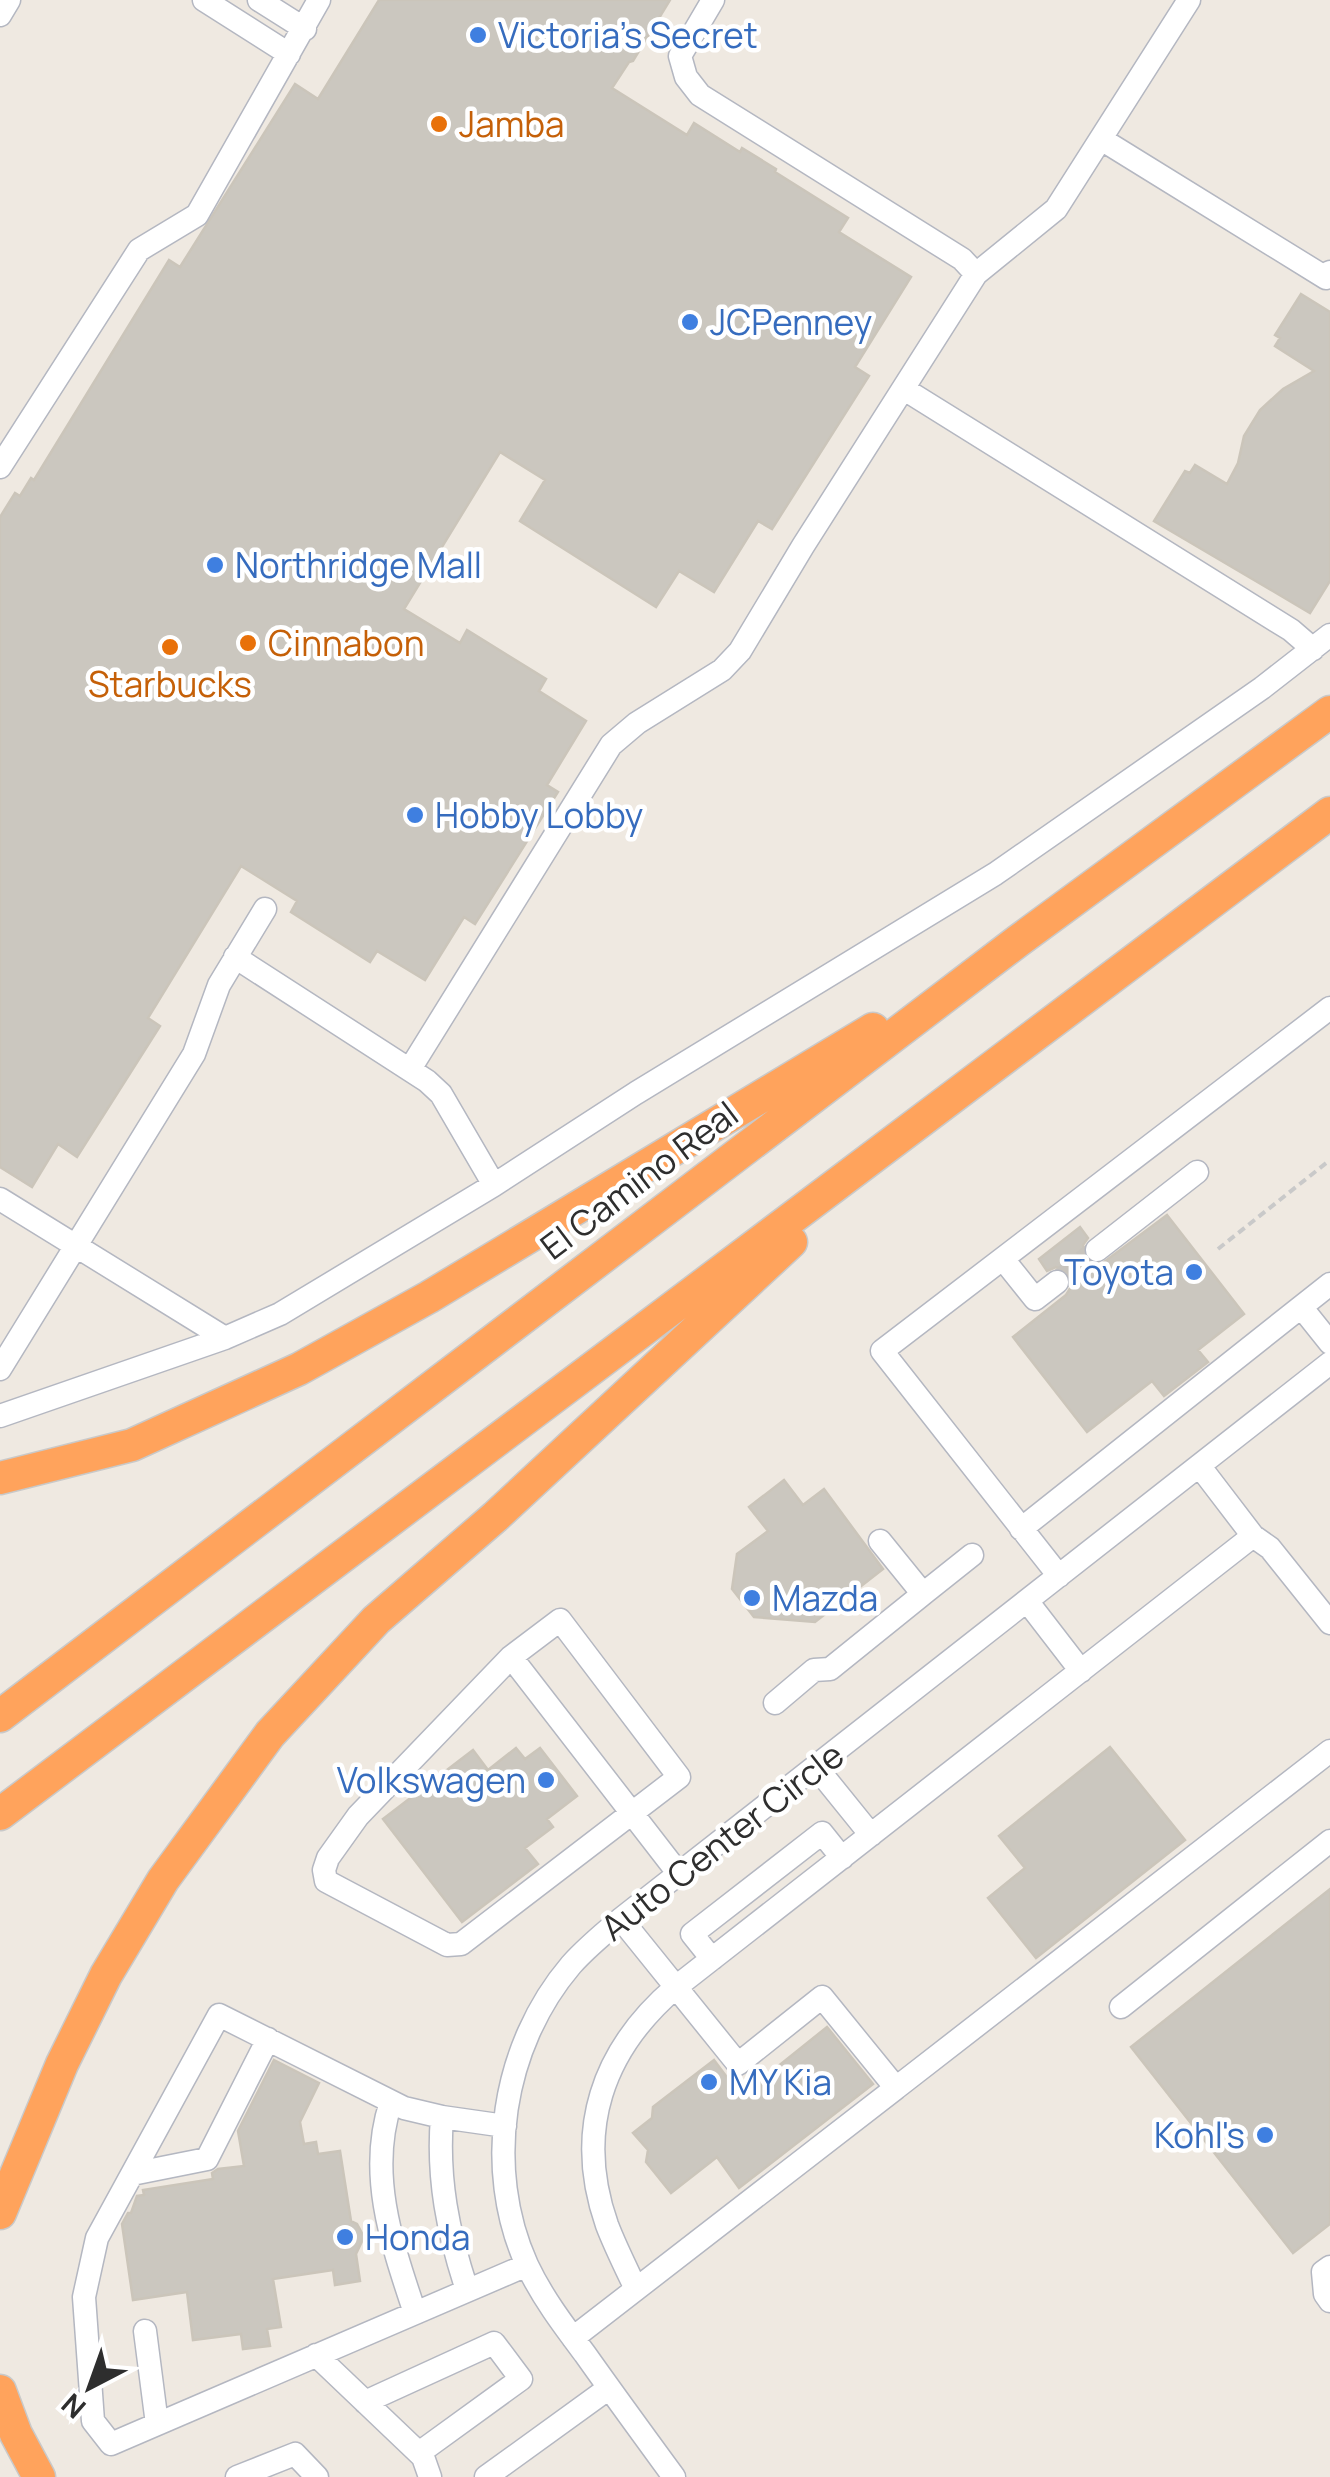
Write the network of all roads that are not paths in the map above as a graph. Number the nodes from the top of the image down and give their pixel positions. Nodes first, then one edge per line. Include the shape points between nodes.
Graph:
1 (9, 0) edge
2 (204, 0) edge
3 (259, 0) edge
4 (319, 0) edge
5 (713, 0) edge
6 (1189, 0) edge
7 (0, 14) edge
8 (305, 28) junction
9 (289, 54) junction
10 (1101, 138) junction
11 (976, 274) junction
12 (1329, 277) edge
13 (904, 389) junction
14 (0, 467) edge
15 (1322, 642) edge
16 (1330, 712) edge
17 (1330, 813) edge
18 (265, 909) dead end
19 (1018, 941) junction
20 (235, 958) junction
21 (1330, 1008) edge
22 (410, 1069) junction
23 (922, 1120) junction
24 (1196, 1172) dead end
25 (494, 1185) junction
26 (0, 1199) edge
27 (75, 1245) junction
28 (1097, 1250) tunnel mouth
29 (1003, 1259) junction
30 (1056, 1282) tunnel mouth
31 (1330, 1284) edge
32 (1302, 1308) junction
33 (225, 1338) junction
34 (1330, 1343) edge
35 (1330, 1363) edge
36 (0, 1369) edge
37 (0, 1416) edge
38 (1200, 1468) junction
39 (0, 1478) edge
40 (1022, 1528) junction
41 (1253, 1536) junction
42 (880, 1541) dead end
43 (972, 1555) dead end
44 (1059, 1576) junction
45 (923, 1594) junction
46 (1028, 1602) junction
47 (1330, 1623) edge
48 (511, 1657) junction
49 (1081, 1671) junction
50 (775, 1703) dead end
51 (0, 1716) edge
52 (1330, 1751) edge
53 (816, 1767) junction
54 (632, 1813) junction
55 (0, 1814) edge
56 (870, 1836) junction
57 (1330, 1841) edge
58 (842, 1858) junction
59 (679, 1874) junction
60 (621, 1919) junction
61 (712, 1959) junction
62 (676, 1987) junction
63 (1121, 2007) dead end
64 (268, 2040) junction
65 (896, 2088) junction
66 (392, 2102) junction
67 (442, 2117) junction
68 (505, 2126) junction
69 (132, 2174) junction
70 (0, 2213) edge
71 (527, 2264) junction
72 (1330, 2267) edge
73 (636, 2289) junction
74 (468, 2290) junction
75 (1330, 2301) edge
76 (415, 2313) junction
77 (145, 2331) dead end
78 (573, 2338) junction
79 (316, 2356) junction
80 (610, 2388) junction
81 (0, 2390) edge
82 (365, 2402) junction
83 (157, 2424) junction
84 (419, 2454) junction
85 (39, 2477) edge
86 (237, 2477) edge
87 (318, 2477) edge
88 (430, 2477) edge
89 (486, 2477) edge
90 (674, 2477) edge

1 - 7 street
2 - 9 street
3 - 8 street
4 - 8 street
5 - 11 street via 680,56 700,96 962,259
6 - 10 street
8 - 9 street
9 - 14 street via 197,215 138,250
10 - 11 street via 1056,209
10 - 12 street
11 - 13 street
13 - 15 street via 1291,630
13 - 22 street via 740,651 612,745
15 - 25 street via 996,874
16 - 19 highway, El Camino Real
17 - 23 highway
18 - 20 street
19 - 39 highway via 299,1369 132,1445
19 - 51 highway, El Camino Real
20 - 22 street
20 - 27 street via 194,1054
21 - 29 street
22 - 25 street via 441,1094
23 - 55 highway
23 - 70 highway via 376,1620 270,1734 162,1880 106,1975
24 - 28 street
25 - 33 street via 280,1314
26 - 27 street
27 - 33 street
27 - 36 street
29 - 30 street via 1035,1299
29 - 40 street via 882,1351
31 - 32 street
32 - 34 street
32 - 40 street
33 - 37 street
35 - 38 street, Auto Center Circle
38 - 41 street
38 - 44 street, Auto Center Circle
40 - 44 street
41 - 47 street
41 - 49 street
42 - 45 street
43 - 45 street
44 - 46 street, Auto Center Circle
45 - 50 street via 830,1669 814,1670
46 - 49 street
46 - 53 street, Auto Center Circle
48 - 54 street
48 - 54 street via 560,1620 679,1777
48 - 54 street via 338,1840 324,1870 326,1881 447,1945 461,1944
49 - 56 street
52 - 65 street
53 - 56 street
53 - 59 street, Auto Center Circle
54 - 59 street
56 - 58 street
57 - 63 street
58 - 61 street
58 - 61 street via 822,1833 692,1934
59 - 60 street, Auto Center Circle
60 - 62 street
60 - 68 street, Auto Center Circle via 570,1966 532,2024
61 - 62 street
62 - 65 street via 738,2064 822,1997
62 - 73 street via 629,2038 604,2079 592,2130 606,2224
64 - 66 street
64 - 69 street via 207,2160
64 - 69 street via 219,2015
65 - 73 street
66 - 67 street
66 - 76 street via 381,2150 382,2190
67 - 68 street
67 - 74 street via 441,2194
68 - 71 street, Auto Center Circle via 506,2197
69 - 83 street via 97,2238 84,2297 93,2421 112,2444
71 - 74 street
71 - 78 street, Auto Center Circle
72 - 75 street via 1323,2272
73 - 78 street
74 - 76 street
76 - 79 street
77 - 83 street
78 - 80 street, Auto Center Circle
79 - 82 street
79 - 83 street
80 - 89 street
80 - 90 street, Auto Center Circle
81 - 85 highway
82 - 84 street
82 - 84 street via 494,2343 521,2379
84 - 88 street
86 - 87 street via 295,2454

